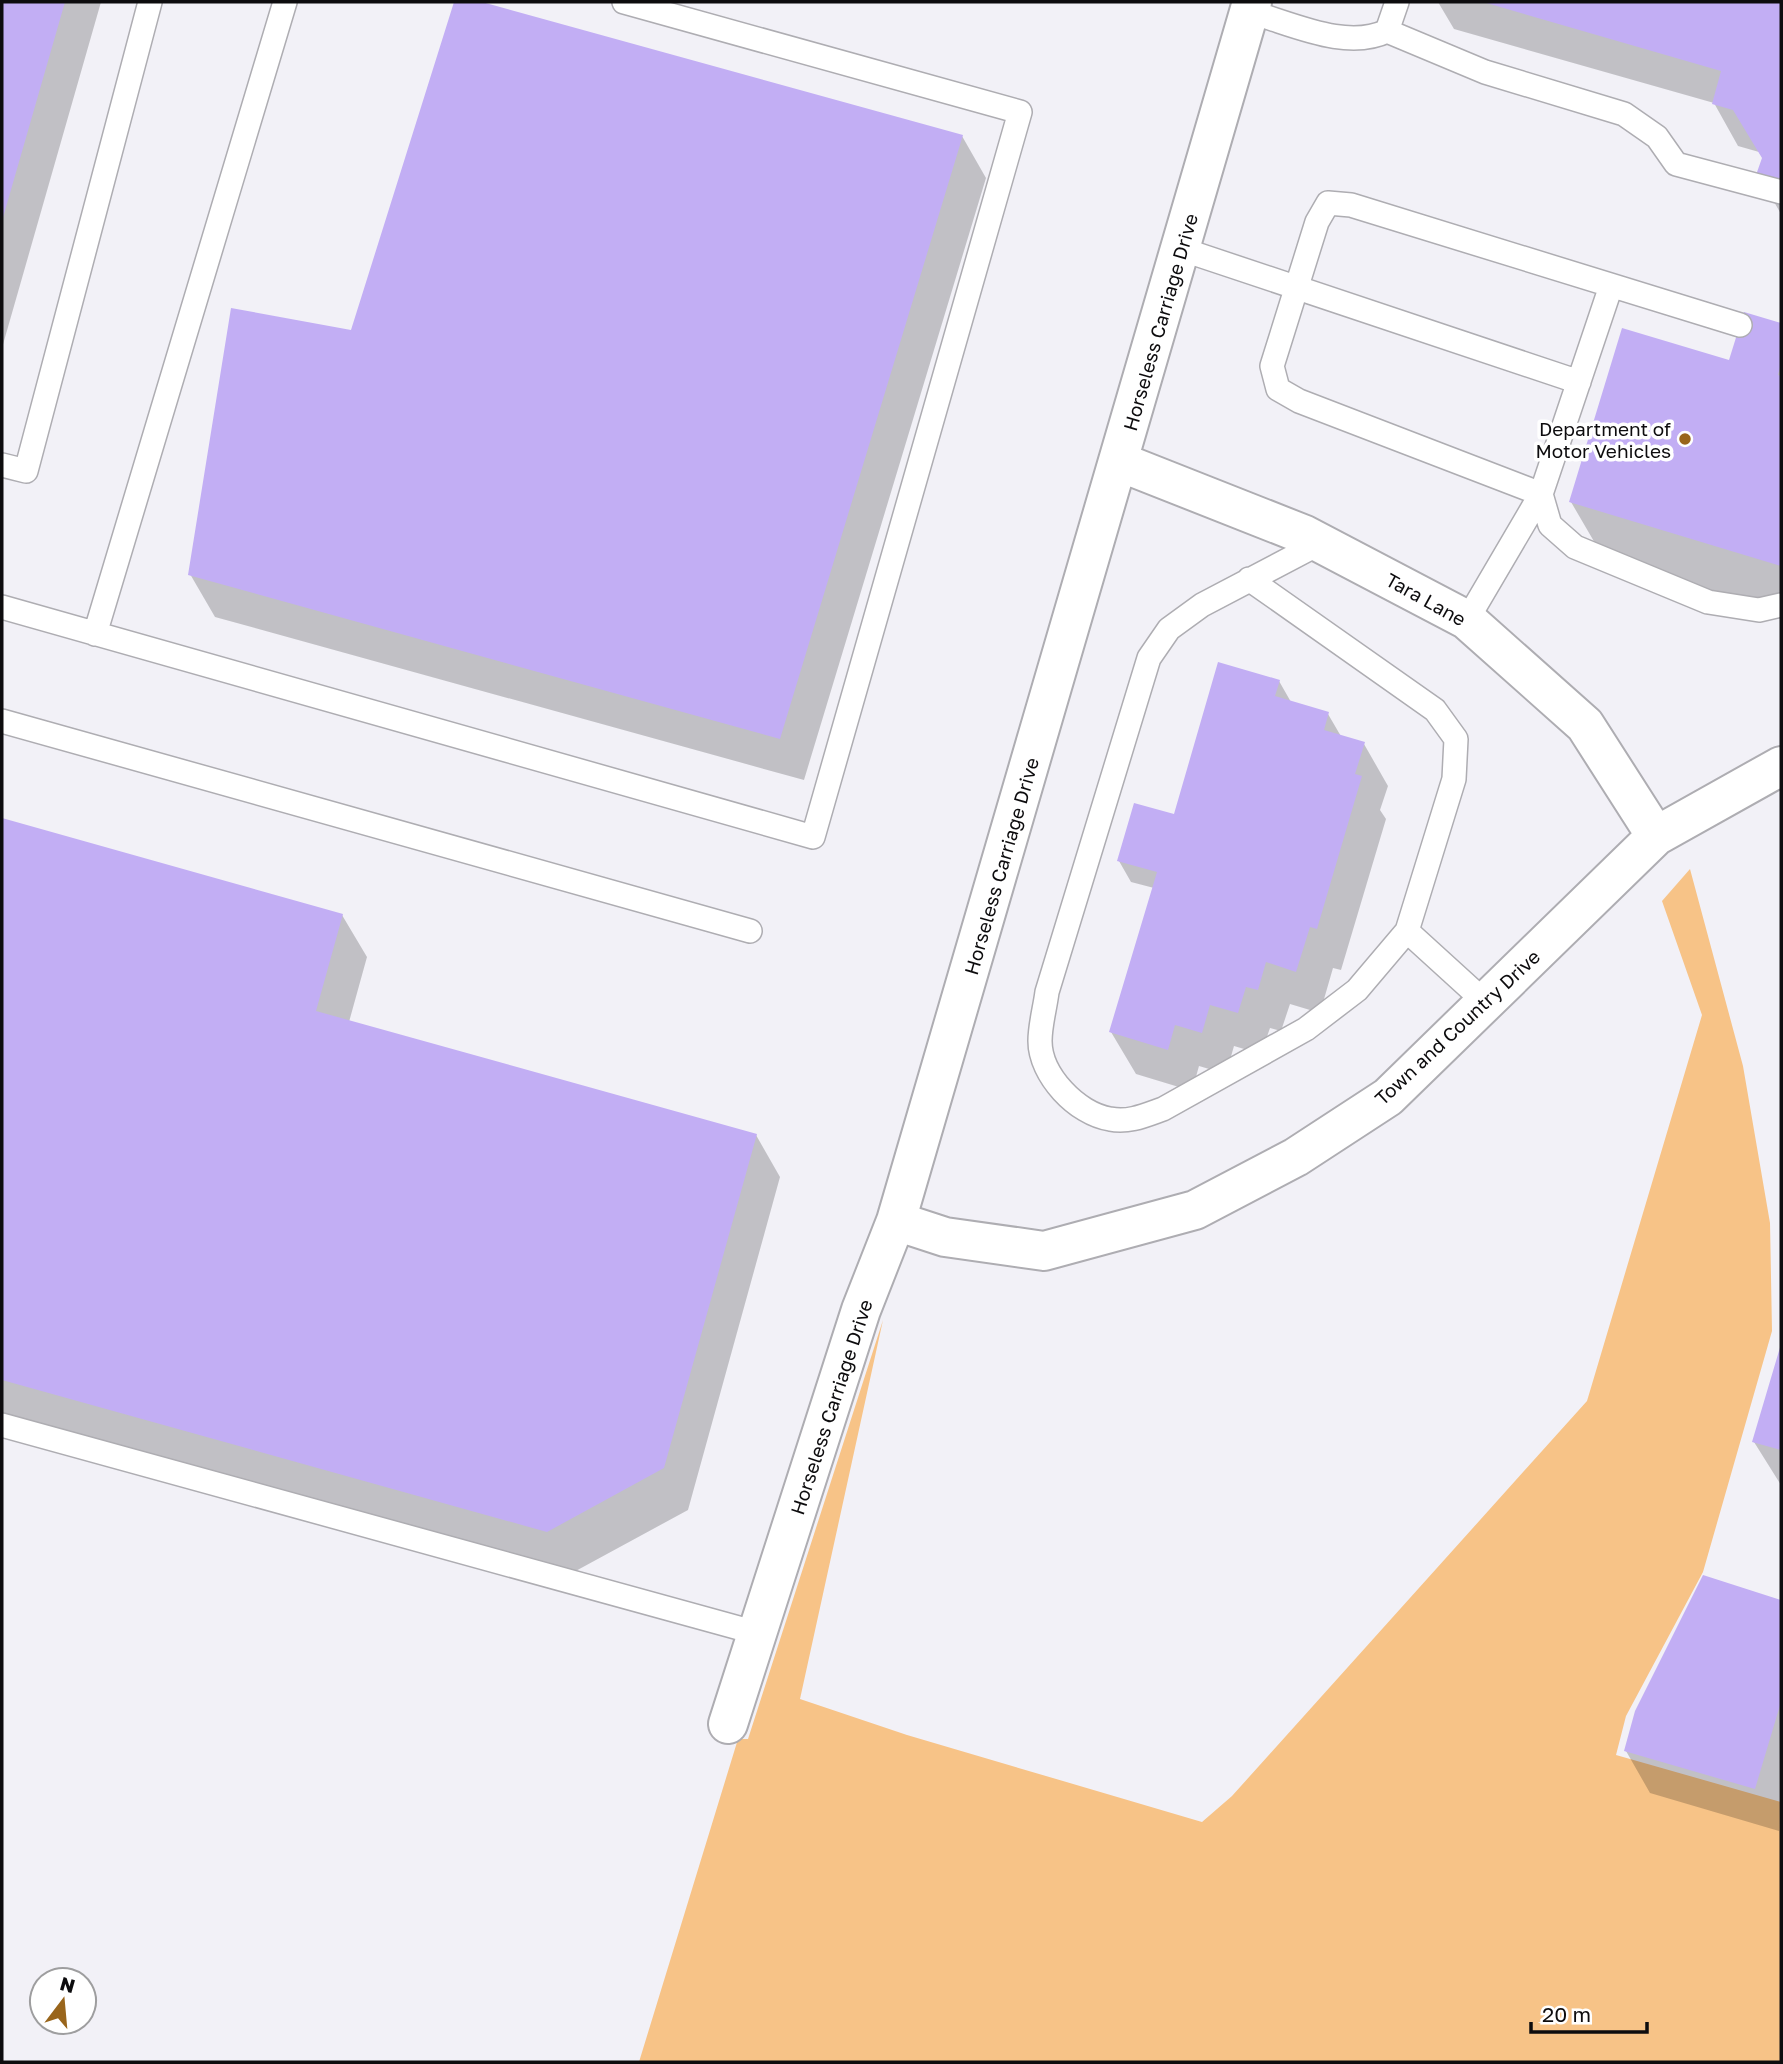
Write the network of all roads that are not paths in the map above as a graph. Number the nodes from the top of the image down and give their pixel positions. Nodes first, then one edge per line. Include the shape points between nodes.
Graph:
1 (150, 2) edge
2 (285, 2) edge
3 (624, 2) edge
4 (1397, 2) edge
5 (1251, 7) edge
6 (1387, 31) junction
7 (1772, 189) edge
8 (1181, 249) junction
9 (1611, 286) junction
10 (1297, 290) junction
11 (1740, 325) dead end
12 (1579, 382) junction
13 (1120, 462) junction
14 (2, 465) edge
15 (1541, 494) junction
16 (1320, 543) junction
17 (1249, 579) junction
18 (1781, 605) edge
19 (2, 607) edge
20 (1467, 620) junction
21 (95, 634) junction
22 (2, 721) edge
23 (1781, 766) edge
24 (1656, 836) junction
25 (750, 931) dead end
26 (1407, 932) junction
27 (1485, 1002) junction
28 (896, 1221) junction
29 (2, 1425) edge
30 (757, 1633) junction
31 (728, 1724) dead end

1 - 14 lane via 26,471
2 - 21 lane
3 - 21 lane via 1020,112 813,837
4 - 6 lane
5 - 6 lane via 1344,37 1374,37
5 - 8 street, Horseless Carriage Drive
6 - 7 lane via 1485,72 1624,114 1657,137 1676,164
8 - 10 lane
8 - 13 street, Horseless Carriage Drive
9 - 10 lane via 1351,205 1328,203 1317,222
9 - 11 lane
9 - 12 lane
10 - 12 lane
10 - 15 lane via 1272,366 1278,389
12 - 15 lane
13 - 16 street, Tara Lane
13 - 28 street, Horseless Carriage Drive
15 - 18 lane via 1550,525 1575,547 1708,602 1759,610
15 - 20 lane
16 - 17 lane
16 - 20 street, Tara Lane
17 - 26 lane via 1435,710 1456,739 1454,779
17 - 26 lane via 1169,629 1149,658 1047,992 1040,1042 1046,1071 1083,1109 1111,1120 1138,1119 1306,1029 1357,990
19 - 21 lane
20 - 24 street, Tara Lane via 1585,725
22 - 25 lane
23 - 24 street, Town and Country Drive
24 - 27 street, Town and Country Drive
26 - 27 lane
27 - 28 street, Town and Country Drive via 1388,1097 1296,1157 1195,1210 1044,1251 945,1237
28 - 30 street, Horseless Carriage Drive via 861,1310
29 - 30 lane
30 - 31 street, Horseless Carriage Drive

